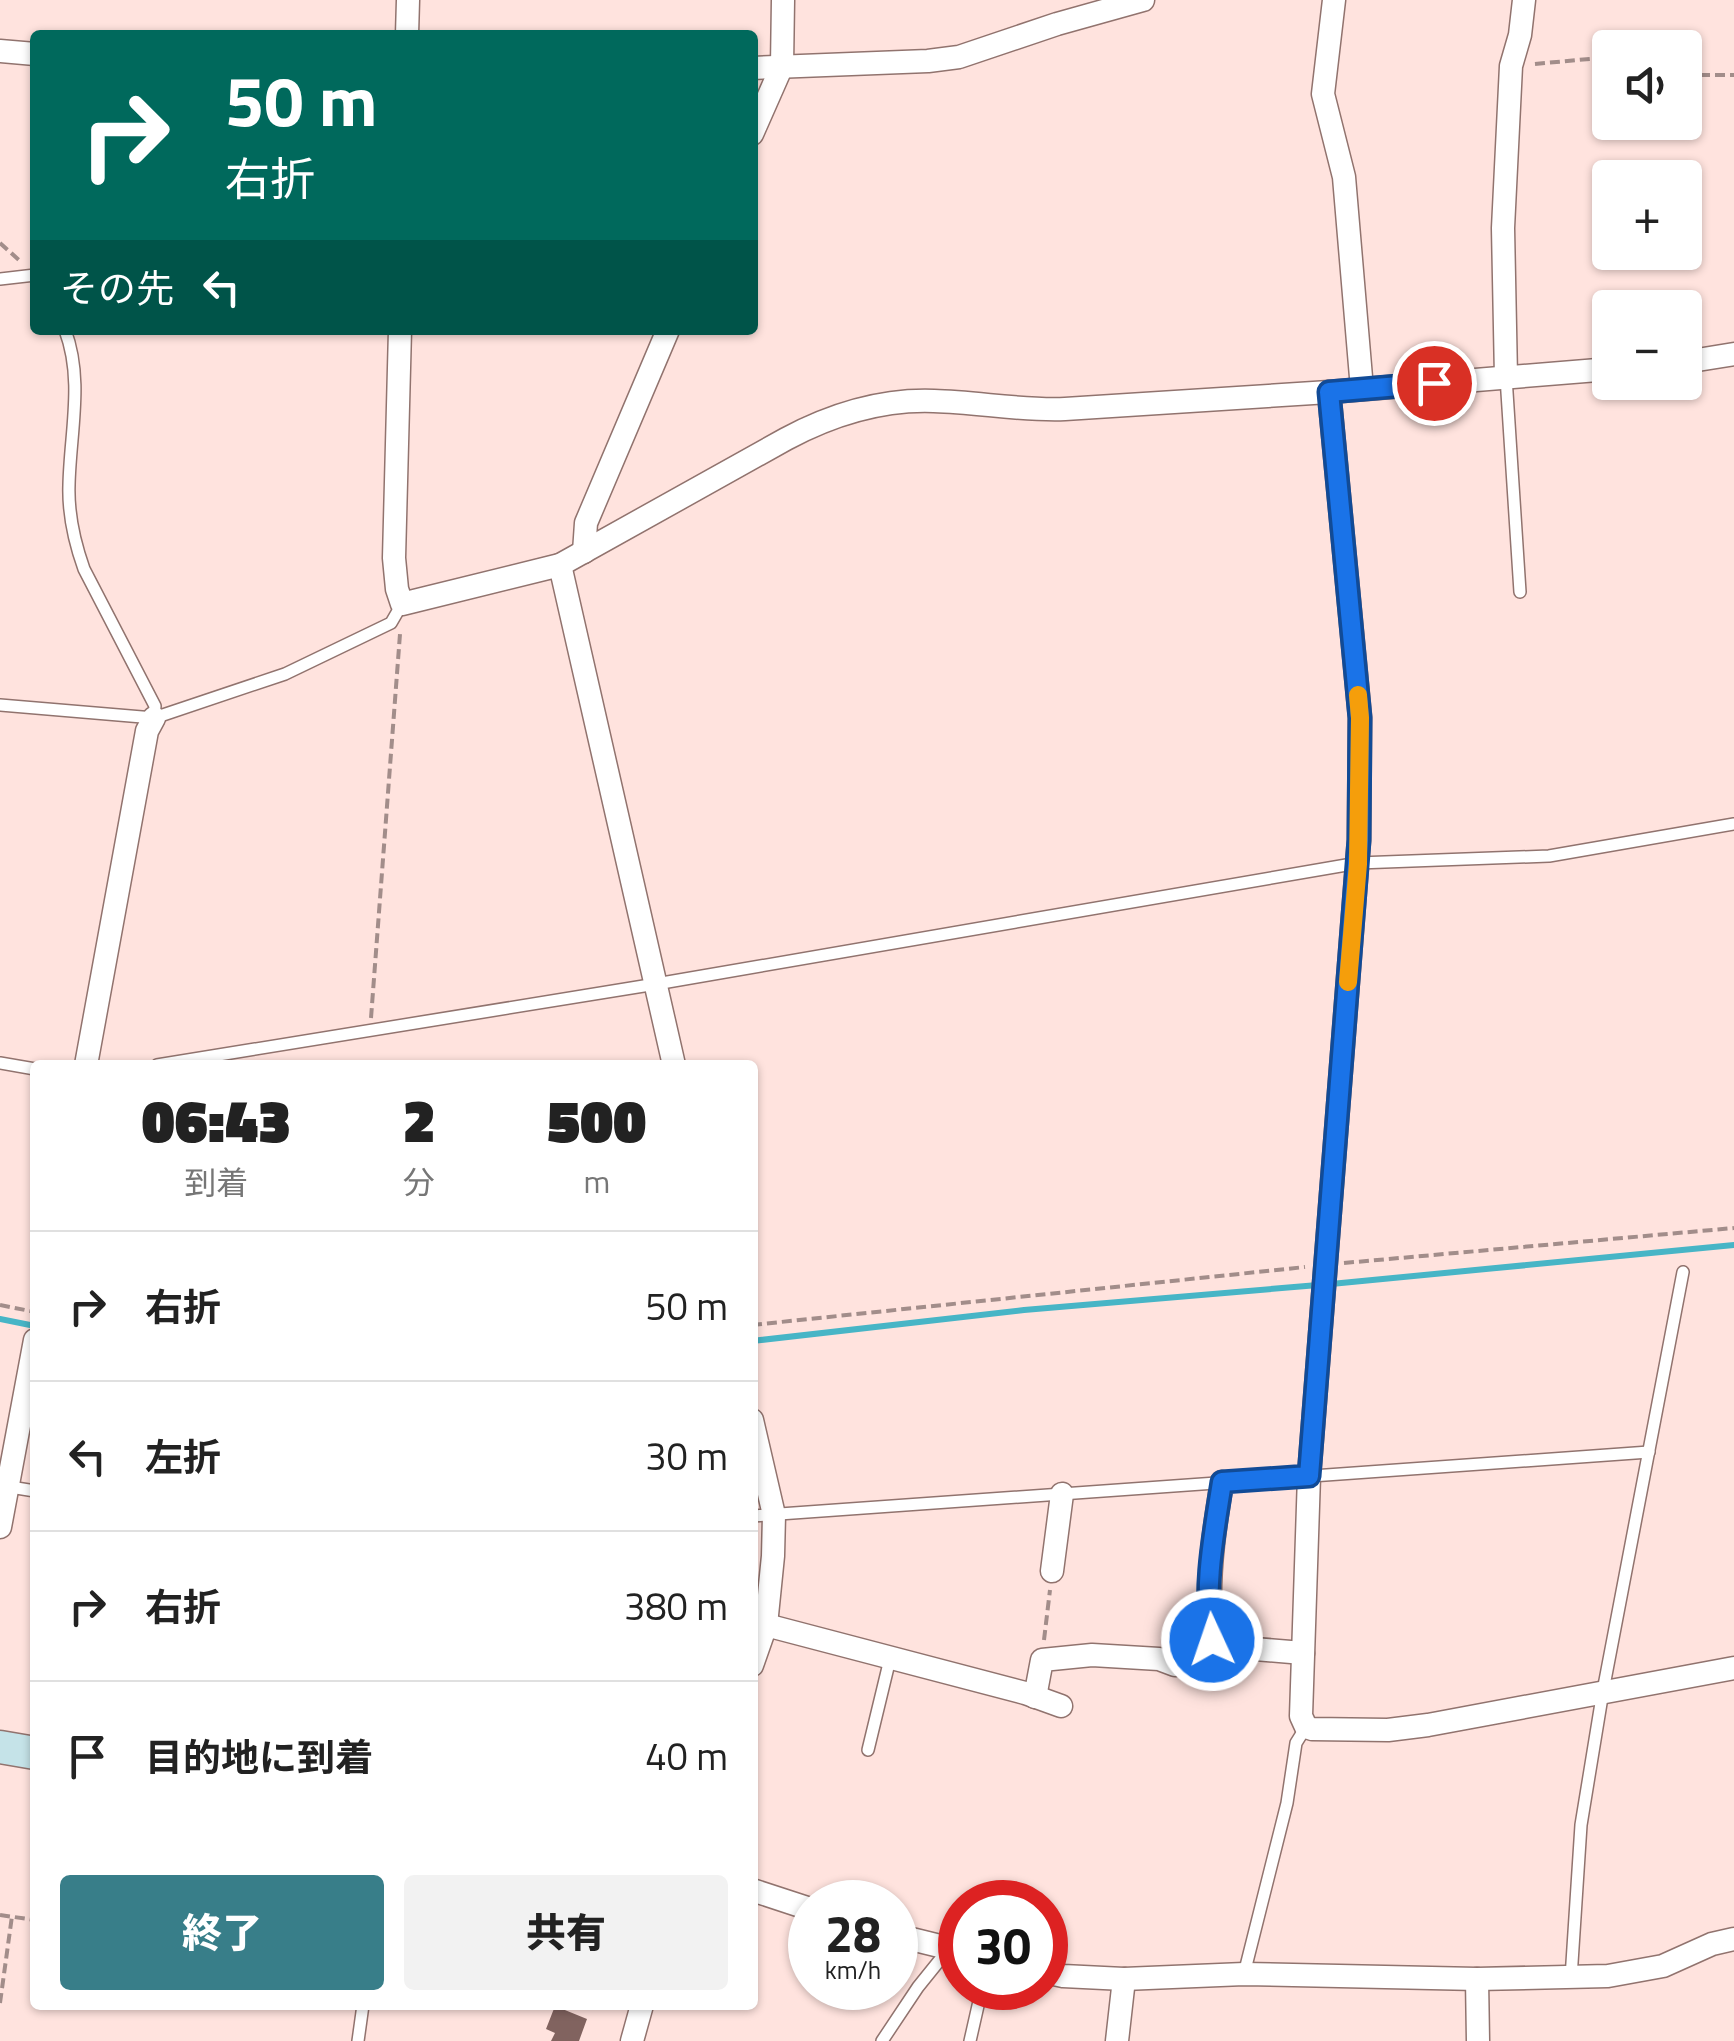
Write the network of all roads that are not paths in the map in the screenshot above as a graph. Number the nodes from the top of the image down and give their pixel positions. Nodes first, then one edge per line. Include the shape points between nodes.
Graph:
1 (408, 0) edge
2 (782, 0) edge
3 (1143, 0) edge
4 (1334, 0) edge
5 (1524, 0) edge
6 (407, 30) edge
7 (0, 51) edge
8 (30, 54) edge
9 (782, 66) junction
10 (758, 68) edge
11 (758, 120) edge
12 (30, 276) edge
13 (0, 279) edge
14 (66, 335) edge
15 (400, 335) edge
16 (666, 335) edge
17 (1734, 354) edge
18 (1702, 359) edge
19 (1592, 370) edge
20 (1506, 377) junction
21 (1362, 389) junction
22 (1329, 392) junction
23 (584, 552) junction
24 (560, 565) junction
25 (1520, 592) dead end
26 (402, 604) junction
27 (0, 705) edge
28 (154, 718) junction
29 (1734, 824) edge
30 (1358, 864) junction
31 (656, 984) junction
32 (87, 1060) edge
33 (188, 1060) edge
34 (673, 1060) edge
35 (0, 1063) edge
36 (30, 1067) edge
37 (1683, 1272) dead end
38 (30, 1364) edge
39 (1649, 1452) junction
40 (758, 1472) edge
41 (1309, 1476) junction
42 (1222, 1482) junction
43 (4, 1486) edge
44 (30, 1490) edge
45 (1062, 1494) junction
46 (763, 1516) edge
47 (0, 1527) edge
48 (1052, 1571) road end
49 (766, 1625) junction
50 (1215, 1646) junction
51 (758, 1648) edge
52 (1303, 1653) junction
53 (890, 1659) junction
54 (1734, 1668) edge
55 (1603, 1691) junction
56 (1035, 1696) junction
57 (1061, 1706) dead end
58 (1306, 1727) junction
59 (0, 1746) edge
60 (868, 1750) dead end
61 (30, 1752) edge
62 (758, 1892) edge
63 (788, 1902) edge
64 (1734, 1939) edge
65 (938, 1962) edge
66 (1244, 1974) junction
67 (1068, 1976) edge
68 (1570, 1978) junction
69 (1124, 1979) junction
70 (1477, 1979) junction
71 (362, 2010) edge
72 (641, 2010) edge
73 (977, 2010) edge
74 (358, 2041) edge
75 (632, 2041) edge
76 (882, 2041) edge
77 (970, 2041) edge
78 (1117, 2041) edge
79 (1478, 2041) edge

1 - 6 street
2 - 9 street
3 - 9 street via 959,57
4 - 21 street via 1323,94 1344,177
5 - 20 street via 1511,66 1503,228
7 - 8 street
9 - 10 street
9 - 11 street
12 - 13 lane
14 - 28 lane via 75,361 69,489 76,545 155,706
15 - 26 street via 394,558
16 - 23 street via 586,523
17 - 18 street
19 - 20 street
20 - 21 street
20 - 25 lane
21 - 22 street
22 - 23 street via 1032,410 929,400 858,410 813,425
22 - 30 street via 1360,718
23 - 24 street
24 - 26 street
24 - 31 street
26 - 28 lane via 392,624 285,674
27 - 28 lane
28 - 32 street
29 - 30 lane via 1549,856
30 - 31 lane
30 - 41 street
31 - 33 lane
31 - 34 street
35 - 36 lane
37 - 39 lane
38 - 43 street
39 - 41 lane
39 - 55 lane
40 - 46 street
41 - 42 lane
41 - 52 street
42 - 45 lane
42 - 50 street via 1209,1581
43 - 44 lane
43 - 47 street
45 - 46 lane
45 - 48 street
46 - 49 street via 773,1556
49 - 51 street
49 - 53 street
50 - 52 street
50 - 56 street via 1175,1664 1092,1656 1042,1660
52 - 58 street
53 - 56 street
53 - 60 lane
54 - 55 street
55 - 58 street via 1388,1730
55 - 68 lane via 1581,1825
56 - 57 street
58 - 66 lane via 1296,1743
59 - 61 street
62 - 63 street
64 - 68 street via 1664,1966
65 - 76 lane
66 - 69 street
66 - 70 street
67 - 69 street
68 - 70 street
69 - 78 street
70 - 79 street
71 - 74 lane
72 - 75 street
73 - 77 lane

